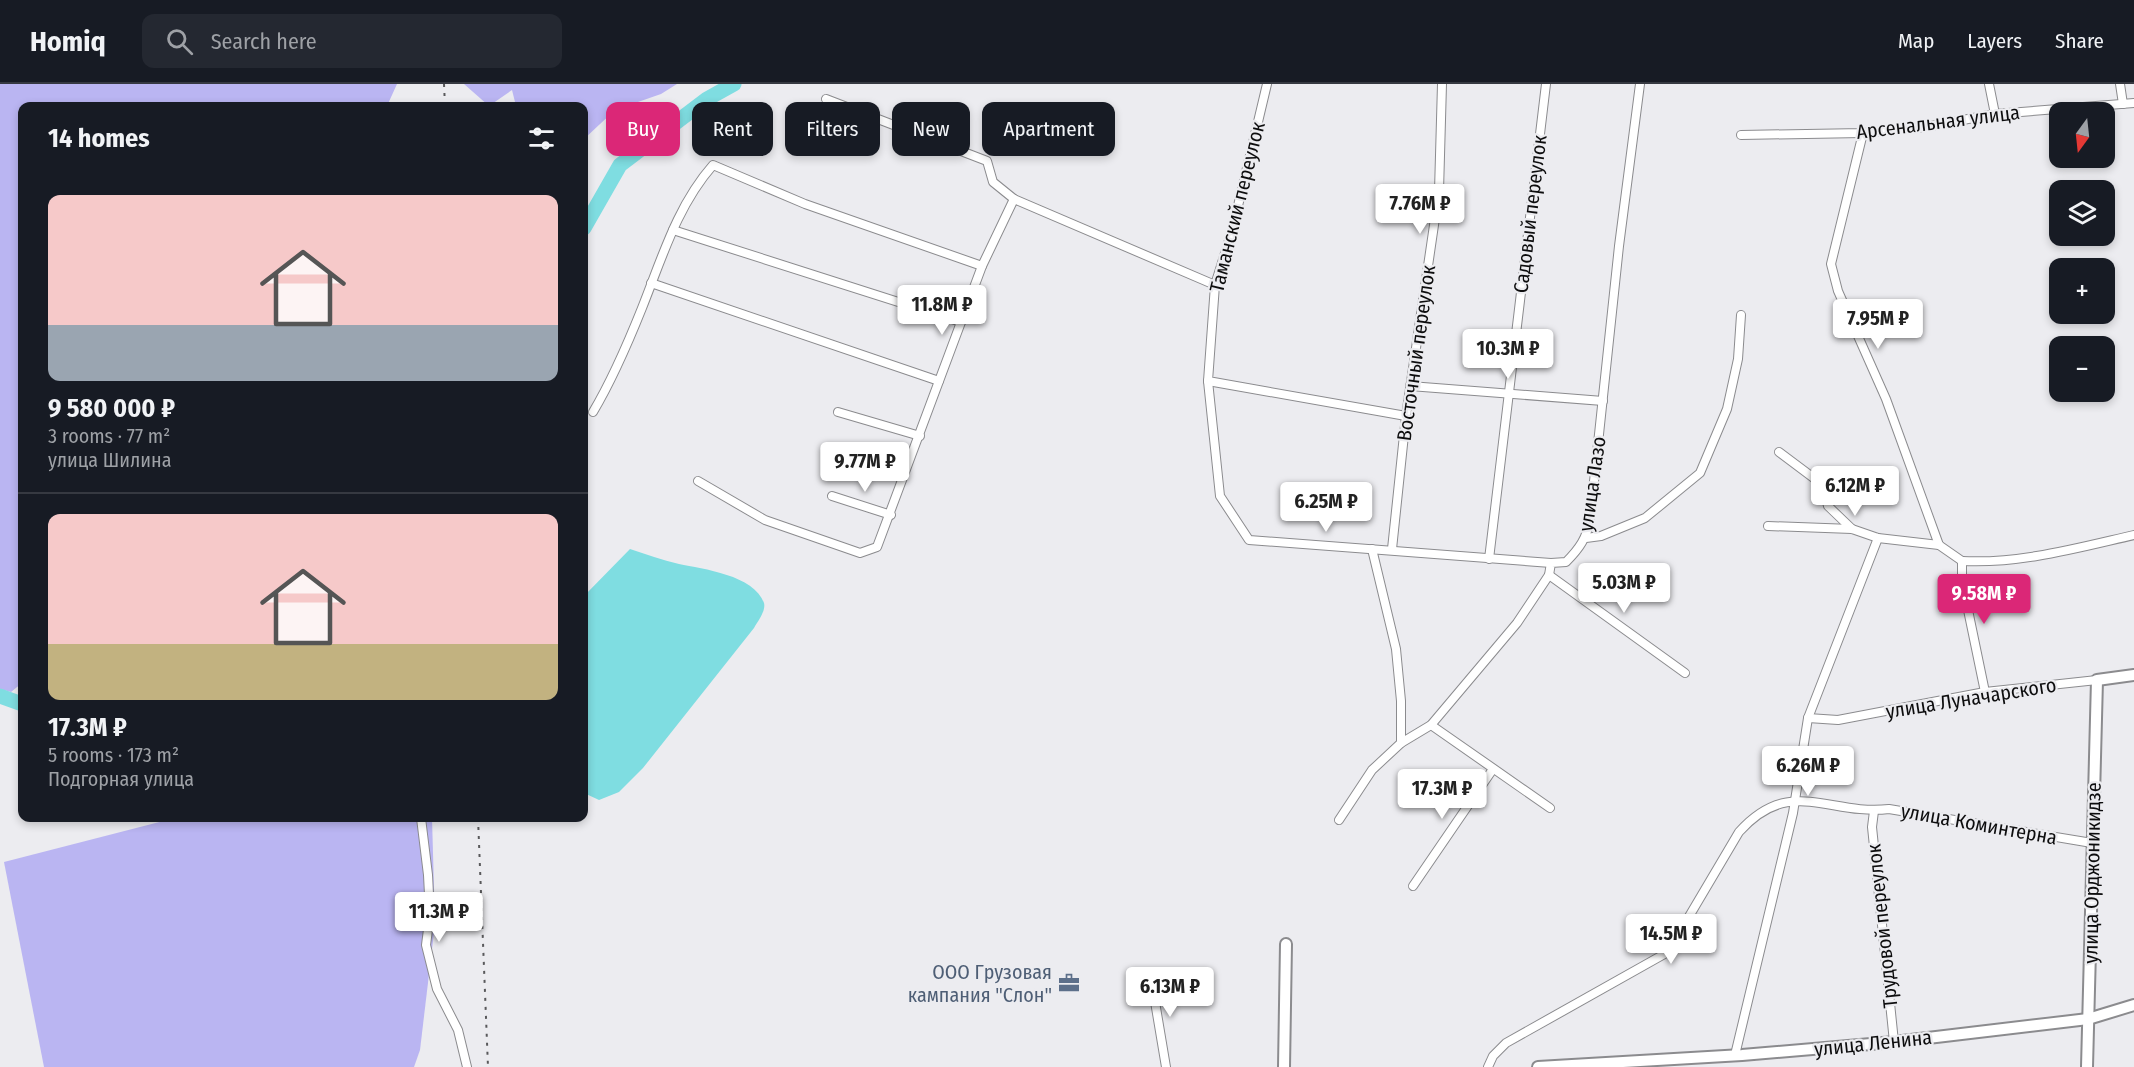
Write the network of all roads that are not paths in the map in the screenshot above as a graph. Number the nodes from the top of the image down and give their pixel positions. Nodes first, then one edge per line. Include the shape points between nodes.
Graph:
1 (1267, 84) edge
2 (1442, 84) edge
3 (1546, 84) edge
4 (1640, 84) edge
5 (1989, 84) edge
6 (2120, 84) edge
7 (826, 99) dead end
8 (2134, 103) edge
9 (2122, 104) junction
10 (1995, 114) junction
11 (1863, 133) junction
12 (1741, 135) dead end
13 (1014, 199) junction
14 (673, 230) junction
15 (982, 266) junction
16 (651, 284) junction
17 (1215, 285) junction
18 (1741, 315) dead end
19 (960, 322) junction
20 (939, 381) junction
21 (1208, 381) junction
22 (1410, 386) junction
23 (1510, 393) junction
24 (1603, 401) junction
25 (593, 412) dead end
26 (838, 412) dead end
27 (1406, 416) junction
28 (920, 436) junction
29 (1779, 452) dead end
30 (698, 481) dead end
31 (832, 496) dead end
32 (891, 515) junction
33 (1767, 526) dead end
34 (1852, 530) junction
35 (2134, 535) edge
36 (1586, 537) junction
37 (1878, 538) junction
38 (1939, 545) junction
39 (1372, 549) junction
40 (1392, 549) junction
41 (1489, 559) junction
42 (1962, 561) junction
43 (1551, 562) junction
44 (1549, 575) junction
45 (1685, 673) dead end
46 (2134, 675) edge
47 (2097, 680) junction
48 (1985, 692) junction
49 (1808, 718) junction
50 (1431, 725) junction
51 (1401, 743) junction
52 (1492, 769) junction
53 (1794, 802) junction
54 (1550, 808) dead end
55 (1874, 811) junction
56 (1339, 820) dead end
57 (421, 822) edge
58 (2092, 843) junction
59 (1413, 886) dead end
60 (1286, 944) dead end
61 (1150, 972) dead end
62 (2134, 1005) edge
63 (2088, 1019) junction
64 (1894, 1042) junction
65 (1735, 1055) junction
66 (1647, 1064) edge
67 (467, 1067) edge
68 (1166, 1067) edge
69 (1284, 1067) edge
70 (1488, 1067) edge
71 (1538, 1067) edge
72 (2087, 1067) edge

1 - 17 street, Таманский переулок
2 - 22 street, Восточный переулок via 1439,191
3 - 23 street, Садовый переулок
4 - 24 street, улица Лазо
5 - 10 street
6 - 9 street
7 - 13 street via 987,161 993,182
8 - 9 street, Арсенальная улица
9 - 10 street, Арсенальная улица
10 - 11 street, Арсенальная улица
11 - 12 street, Арсенальная улица
11 - 38 street via 1831,264 1838,291 1886,399
13 - 15 street
13 - 17 street
14 - 15 street via 699,180 713,165 805,204
14 - 16 street
14 - 19 street
15 - 19 street
16 - 20 street
16 - 25 street
17 - 21 street, Таманский переулок
18 - 36 street via 1738,359 1728,409 1700,473 1645,518 1601,536
19 - 20 street
20 - 28 street
21 - 27 street
21 - 39 street, Таманский переулок via 1220,496 1249,540
22 - 23 street
22 - 27 street, Восточный переулок
23 - 24 street
23 - 41 street, Садовый переулок
24 - 36 street, улица Лазо
26 - 28 street
27 - 40 street, Восточный переулок
28 - 32 street
29 - 34 street via 1823,485 1828,506
30 - 32 street via 765,520 860,553 877,548
31 - 32 street
33 - 34 street
34 - 37 street
35 - 42 street via 2031,557
36 - 43 street, улица Лазо via 1566,562
37 - 38 street
37 - 49 street
38 - 42 street
39 - 40 street
39 - 51 street via 1396,649
40 - 41 street
41 - 43 street
42 - 48 street via 1962,581
43 - 44 street
44 - 45 street
44 - 50 street via 1517,623
46 - 47 street, улица Луначарского
47 - 48 street, улица Луначарского
47 - 58 street, улица Орджоникидзе
48 - 49 street, улица Луначарского via 1838,720
49 - 53 street
50 - 51 street
50 - 52 street
51 - 56 street via 1372,771
52 - 54 street
52 - 59 street
53 - 55 street, улица Коминтерна via 1809,799
53 - 65 street
53 - 70 street, улица Коминтерна via 1770,806 1753,816 1739,832 1668,952 1506,1043
55 - 58 street, улица Коминтерна via 1889,809
55 - 64 street, Трудовой переулок via 1872,827
57 - 67 street via 430,914 426,945 437,989 458,1030
58 - 63 street, улица Орджоникидзе
60 - 69 street
61 - 68 street
62 - 63 street, улица Ленина
63 - 64 street, улица Ленина
63 - 72 street, улица Орджоникидзе
64 - 65 street, улица Ленина
65 - 66 street, улица Ленина
66 - 71 street, улица Ленина

